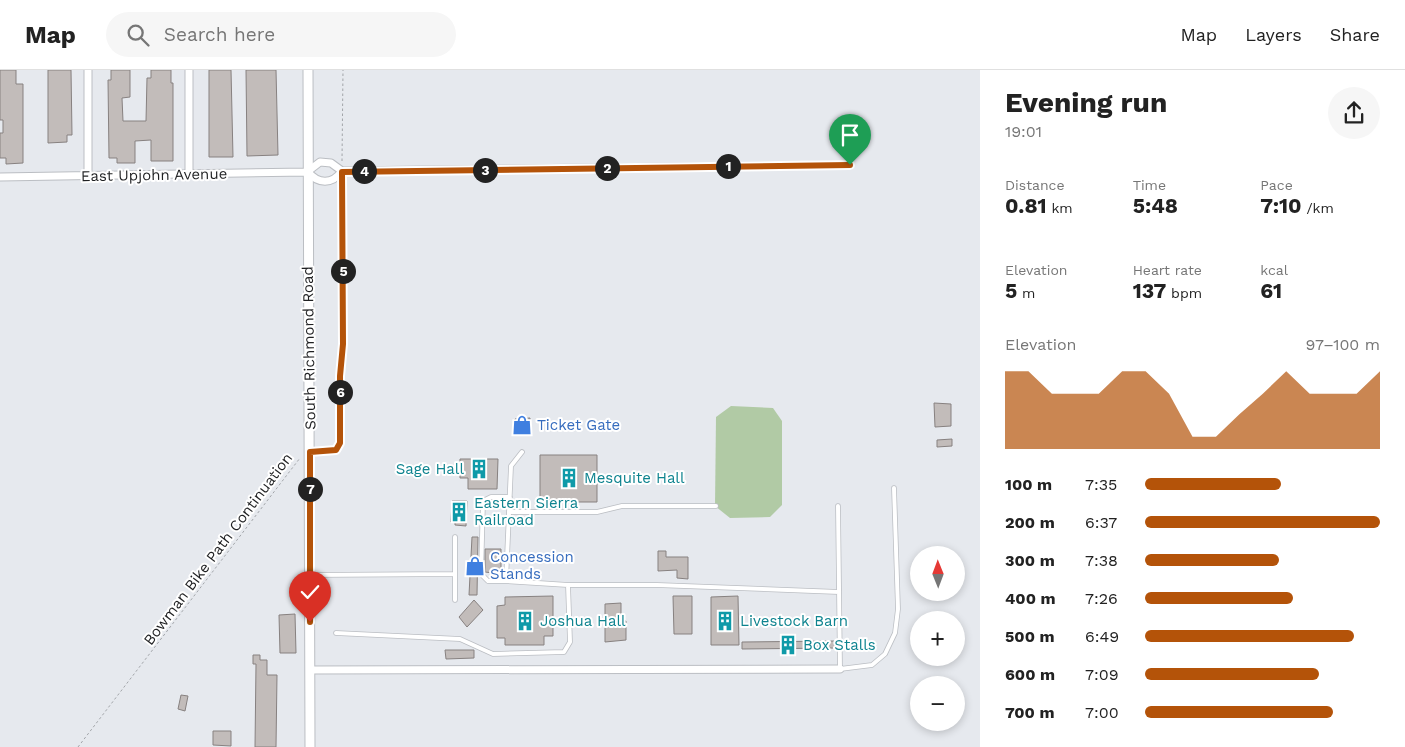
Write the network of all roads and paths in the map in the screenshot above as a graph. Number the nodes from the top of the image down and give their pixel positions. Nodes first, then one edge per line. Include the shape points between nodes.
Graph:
1 (88, 70) edge
2 (189, 70) edge
3 (308, 70) edge
4 (342, 70) edge
5 (850, 165) dead end
6 (307, 172) junction
7 (342, 172) junction
8 (190, 174) junction
9 (88, 175) junction
10 (0, 177) edge
11 (310, 452) junction
12 (522, 452) dead end
13 (894, 488) dead end
14 (510, 497) junction
15 (716, 506) dead end
16 (838, 506) dead end
17 (509, 512) junction
18 (455, 537) dead end
19 (455, 574) junction
20 (310, 575) junction
21 (506, 581) junction
22 (568, 585) junction
23 (839, 592) junction
24 (456, 600) dead end
25 (336, 633) dead end
26 (840, 668) junction
27 (310, 670) junction
28 (78, 747) edge
29 (310, 747) edge

1 - 9 street
2 - 8 street
3 - 6 street, South Richmond Road
4 - 7 path, Bowman Bike Path Continuation
5 - 7 street
6 - 7 street via 318,181 325,182
6 - 7 street via 320,162 331,163
6 - 8 street, East Upjohn Avenue
6 - 11 street, South Richmond Road
7 - 11 path, Bowman Bike Path Continuation via 340,443 336,450
8 - 9 street, East Upjohn Avenue
9 - 10 street, East Upjohn Avenue
11 - 20 street, South Richmond Road
11 - 28 path, Bowman Bike Path Continuation via 303,454
12 - 14 lane via 511,466
13 - 26 lane via 898,609 895,633 885,654 872,665
14 - 17 lane
14 - 21 lane via 491,497 483,501 481,574 488,581
15 - 17 lane via 622,506 597,512
16 - 23 lane
17 - 21 lane
18 - 19 lane
19 - 20 lane
19 - 24 lane
20 - 27 street, South Richmond Road
21 - 22 lane
22 - 23 lane
22 - 25 lane via 570,642 564,652 493,654 460,638
23 - 26 lane
26 - 27 street
27 - 29 street, South Richmond Road

